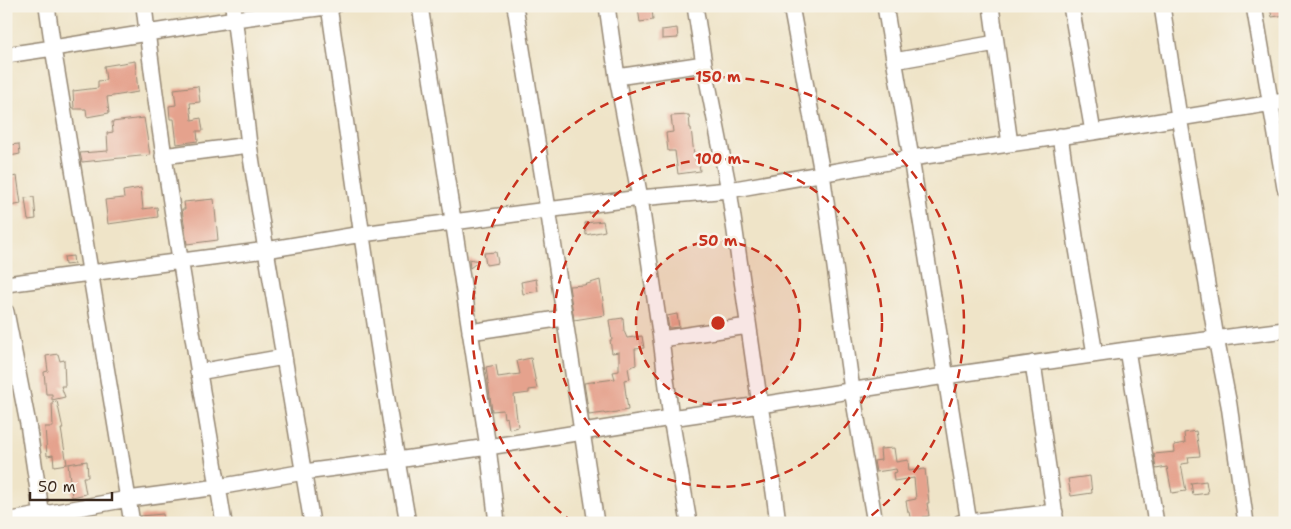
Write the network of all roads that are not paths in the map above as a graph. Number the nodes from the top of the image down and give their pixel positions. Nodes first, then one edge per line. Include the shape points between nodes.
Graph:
1 (47, 6) edge
2 (144, 6) edge
3 (331, 6) edge
4 (420, 6) edge
5 (515, 6) edge
6 (607, 6) edge
7 (695, 6) edge
8 (791, 6) edge
9 (885, 6) edge
10 (990, 6) edge
11 (1071, 6) edge
12 (1162, 6) edge
13 (1254, 6) edge
14 (234, 13) edge
15 (147, 33) junction
16 (996, 43) junction
17 (53, 48) junction
18 (6, 55) edge
19 (894, 61) junction
20 (704, 64) junction
21 (617, 77) junction
22 (1277, 101) edge
23 (1179, 117) junction
24 (1093, 132) junction
25 (1060, 136) junction
26 (1010, 144) junction
27 (250, 145) junction
28 (164, 156) junction
29 (911, 158) junction
30 (822, 173) junction
31 (1285, 188) edge
32 (729, 190) junction
33 (640, 198) junction
34 (548, 210) junction
35 (453, 222) junction
36 (362, 234) junction
37 (266, 250) junction
38 (180, 261) junction
39 (90, 273) junction
40 (6, 284) edge
41 (6, 312) edge
42 (564, 318) junction
43 (748, 326) junction
44 (1285, 330) edge
45 (470, 332) junction
46 (1216, 338) junction
47 (662, 339) junction
48 (1127, 350) junction
49 (1095, 354) junction
50 (284, 357) junction
51 (1034, 363) junction
52 (198, 372) junction
53 (945, 376) junction
54 (852, 390) junction
55 (760, 405) junction
56 (671, 418) junction
57 (582, 432) junction
58 (488, 447) junction
59 (397, 460) junction
60 (304, 472) junction
61 (218, 487) junction
62 (128, 499) junction
63 (1056, 518) edge
64 (43, 519) edge
65 (6, 522) edge
66 (966, 522) edge
67 (132, 523) edge
68 (224, 523) edge
69 (312, 523) edge
70 (408, 523) edge
71 (497, 523) edge
72 (596, 523) edge
73 (689, 523) edge
74 (778, 523) edge
75 (875, 523) edge
76 (1156, 523) edge
77 (1246, 523) edge

1 - 17 street
2 - 15 street
3 - 14 street
3 - 36 street
4 - 35 street
5 - 34 street
6 - 21 street
7 - 20 street
8 - 30 street
9 - 19 street
10 - 16 street
11 - 24 street
12 - 23 street
13 - 22 street
14 - 15 street
14 - 27 street
15 - 17 street
15 - 28 street
16 - 19 street
16 - 26 street
17 - 18 street
17 - 39 street
19 - 29 street
20 - 21 street
20 - 32 street
21 - 33 street
22 - 23 street
22 - 31 street
23 - 24 street
23 - 46 street
24 - 25 street
25 - 26 street
25 - 49 street
26 - 29 street
27 - 28 street
27 - 37 street
28 - 38 street
29 - 30 street
29 - 53 street
30 - 32 street
30 - 54 street
32 - 33 street
32 - 43 street
33 - 34 street
33 - 47 street
34 - 35 street
34 - 42 street
35 - 36 street
35 - 45 street
36 - 37 street
36 - 59 street
37 - 38 street
37 - 50 street
38 - 39 street
38 - 52 street
39 - 40 street
39 - 62 street
41 - 64 street
42 - 45 street
42 - 57 street
43 - 47 street
43 - 55 street
44 - 46 street
45 - 58 street
46 - 48 street
46 - 77 street
47 - 56 street
48 - 49 street
48 - 76 street
49 - 51 street
50 - 52 street
50 - 60 street
51 - 53 street
51 - 63 street
52 - 61 street
53 - 54 street
53 - 66 street
54 - 55 street
54 - 75 street
55 - 56 street
55 - 74 street
56 - 57 street
56 - 73 street
57 - 58 street
57 - 72 street
58 - 59 street
58 - 71 street
59 - 60 street
59 - 70 street
60 - 61 street
60 - 69 street
61 - 62 street
61 - 68 street
62 - 64 street
62 - 67 street
63 - 66 street
64 - 65 street

